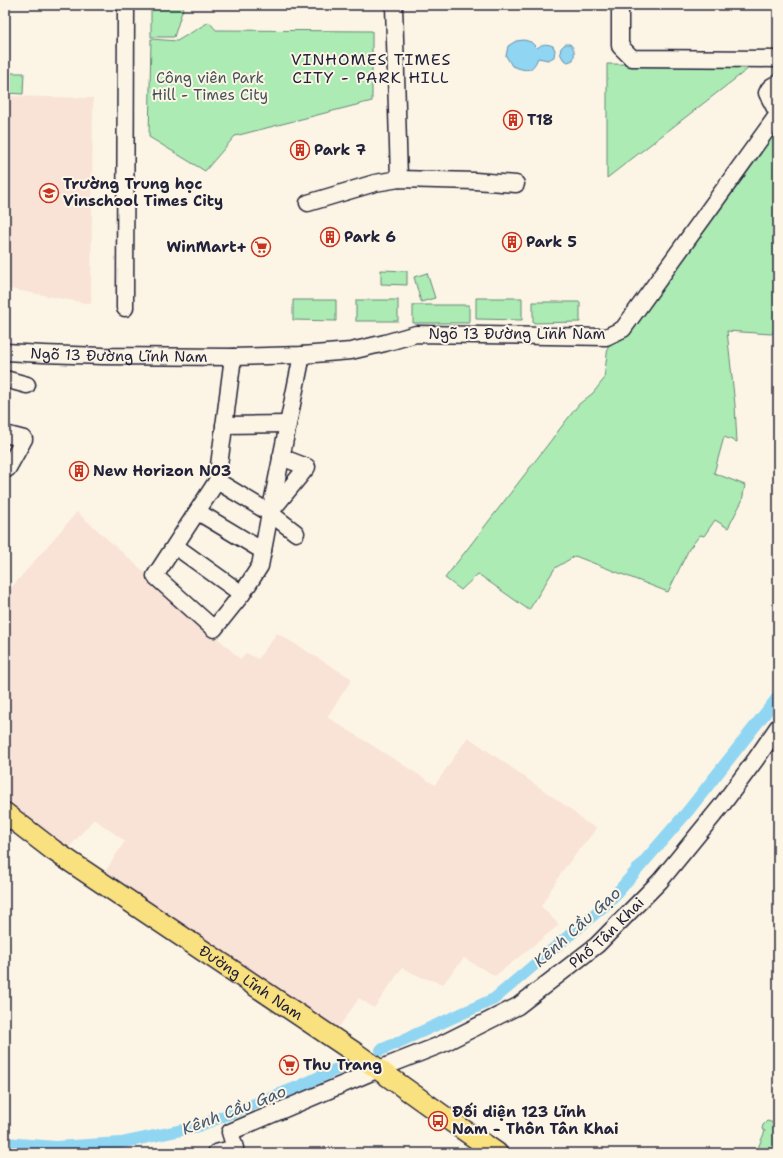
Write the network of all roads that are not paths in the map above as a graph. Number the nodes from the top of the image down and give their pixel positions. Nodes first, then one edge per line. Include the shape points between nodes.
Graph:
1 (126, 5) edge
2 (394, 5) edge
3 (620, 5) edge
4 (778, 59) edge
5 (778, 83) edge
6 (399, 179) junction
7 (516, 184) dead end
8 (308, 203) dead end
9 (125, 308) dead end
10 (5, 352) edge
11 (302, 355) junction
12 (233, 356) junction
13 (5, 379) edge
14 (27, 385) dead end
15 (288, 424) junction
16 (224, 425) junction
17 (5, 434) edge
18 (281, 456) junction
19 (5, 470) edge
20 (217, 481) junction
21 (198, 512) junction
22 (270, 513) junction
23 (296, 533) dead end
24 (176, 546) junction
25 (263, 551) junction
26 (242, 594) junction
27 (778, 726) edge
28 (5, 813) edge
29 (379, 1069) junction
30 (216, 1153) edge
31 (497, 1153) edge

1 - 9 street
2 - 6 street
3 - 4 street via 620,46 632,58
5 - 11 street, Ngõ 13 Đường Lĩnh Nam via 771,86 767,93 777,112 776,117 623,329 606,337 416,334 351,351
6 - 7 street
6 - 8 street via 375,183
10 - 12 street, Ngõ 13 Đường Lĩnh Nam via 103,356
11 - 12 street, Ngõ 13 Đường Lĩnh Nam
11 - 15 street
12 - 16 street
13 - 14 street
15 - 16 street
15 - 18 street
16 - 20 street
17 - 19 street via 24,440
18 - 22 street
18 - 22 street via 307,467
20 - 21 street
20 - 22 street
21 - 24 street
21 - 25 street
22 - 23 street
22 - 25 street
24 - 26 street
24 - 26 street via 155,576 214,629
25 - 26 street via 260,566
27 - 29 street, Phố Tân Khai via 722,805 672,867 597,945 518,1006 440,1045
28 - 29 main road, Đường Lĩnh Nam via 53,850
29 - 30 street, Phố Tân Khai via 230,1132 235,1148
29 - 31 main road, Đường Lĩnh Nam

